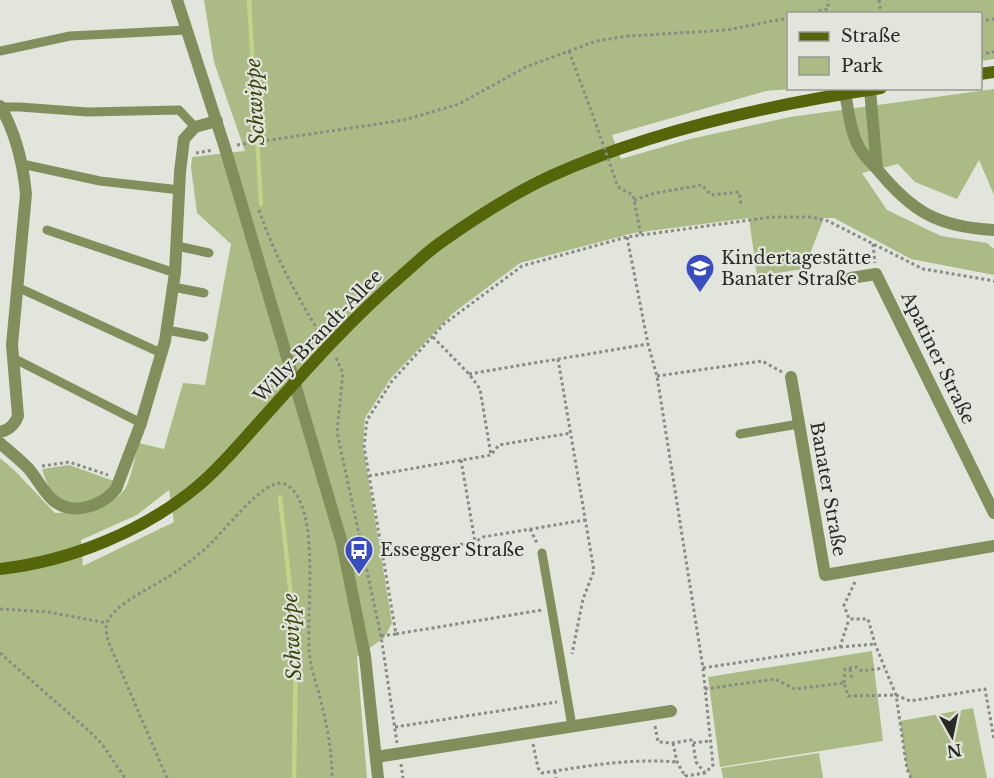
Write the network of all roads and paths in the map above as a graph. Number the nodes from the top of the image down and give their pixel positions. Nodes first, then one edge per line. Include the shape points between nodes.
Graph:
1 (177, 0) edge
2 (828, 0) edge
3 (828, 9) junction
4 (815, 12) edge
5 (829, 12) edge
6 (787, 18) edge
7 (187, 30) junction
8 (0, 51) edge
9 (569, 51) junction
10 (870, 90) edge
11 (876, 90) edge
12 (845, 94) junction
13 (1, 107) edge
14 (217, 121) junction
15 (195, 127) junction
16 (248, 144) dead end
17 (238, 145) dead end
18 (241, 154) dead end
19 (22, 164) junction
20 (877, 169) junction
21 (180, 189) junction
22 (634, 200) junction
23 (256, 201) dead end
24 (741, 204) dead end
25 (47, 230) dead end
26 (994, 230) edge
27 (640, 235) junction
28 (627, 237) junction
29 (873, 244) junction
30 (177, 246) junction
31 (209, 253) dead end
32 (175, 273) junction
33 (876, 274) junction
34 (851, 278) dead end
35 (994, 281) edge
36 (17, 286) junction
37 (173, 287) junction
38 (204, 293) dead end
39 (167, 330) junction
40 (204, 337) dead end
41 (433, 337) junction
42 (648, 344) junction
43 (328, 345) junction
44 (161, 353) junction
45 (13, 358) junction
46 (558, 359) junction
47 (469, 374) junction
48 (657, 376) junction
49 (791, 377) joint
50 (295, 383) junction
51 (141, 423) junction
52 (799, 424) junction
53 (0, 432) edge
54 (570, 433) junction
55 (740, 434) dead end
56 (0, 443) edge
57 (491, 455) junction
58 (461, 460) junction
59 (28, 468) junction
60 (369, 476) junction
61 (118, 484) junction
62 (994, 513) edge
63 (585, 520) junction
64 (530, 530) junction
65 (475, 542) junction
66 (994, 546) edge
67 (542, 552) joint
68 (383, 557) junction
69 (0, 569) edge
70 (855, 581) dead end
71 (553, 608) junction
72 (0, 609) edge
73 (849, 619) junction
74 (107, 623) junction
75 (396, 633) junction
76 (381, 636) junction
77 (875, 644) junction
78 (840, 647) junction
79 (0, 653) edge
80 (703, 668) junction
81 (884, 668) junction
82 (850, 669) junction
83 (563, 670) junction
84 (852, 680) dead end
85 (844, 683) junction
86 (705, 689) junction
87 (896, 695) junction
88 (568, 700) junction
89 (671, 711) dead end
90 (653, 714) junction
91 (572, 726) junction
92 (395, 727) junction
93 (531, 733) junction
94 (994, 739) edge
95 (710, 741) junction
96 (673, 743) junction
97 (693, 743) junction
98 (399, 753) junction
99 (376, 757) junction
100 (676, 762) junction
101 (555, 771) junction
102 (705, 773) junction
103 (685, 777) edge
104 (125, 778) edge
105 (167, 778) edge
106 (332, 778) edge
107 (378, 778) edge
108 (403, 778) edge
109 (556, 778) edge
110 (911, 778) edge

1 - 7 street
2 - 3 path
3 - 4 path
3 - 5 path
6 - 9 path via 727,30 629,36 596,41
7 - 8 lane via 70,36
7 - 14 street
9 - 16 path via 526,67 459,104 404,120
9 - 22 path, bridge via 618,187 633,195
10 - 12 main road, Willy-Brandt-Allee
11 - 20 street
12 - 20 street via 859,147
12 - 43 main road, Willy-Brandt-Allee via 695,127 551,176 437,245
13 - 15 lane via 88,112 178,110
13 - 19 street
14 - 15 street
14 - 50 street
15 - 21 street via 184,139
17 - 18 path
19 - 21 lane via 100,181
19 - 36 street via 26,194
20 - 26 street via 892,189 929,216 958,226
21 - 30 street
22 - 24 path via 702,185 711,195 739,192
22 - 27 path
23 - 43 path via 298,299
25 - 32 lane
27 - 28 path
27 - 29 path via 801,216 828,221
28 - 41 path via 522,266 444,324
28 - 42 path
29 - 33 path
29 - 35 path via 923,269
30 - 31 lane
30 - 32 street
32 - 37 street
33 - 34 street
33 - 62 street, Apatiner Straße
36 - 44 lane
36 - 45 street
37 - 38 lane
37 - 39 street
39 - 40 lane
39 - 44 street
41 - 47 path
41 - 60 path via 392,381 367,420 364,446
42 - 46 path
42 - 48 path
43 - 50 main road, Willy-Brandt-Allee
43 - 76 path via 343,373 337,432
44 - 51 street
45 - 51 lane
45 - 53 street via 18,416 11,427
46 - 47 path
46 - 54 path
47 - 57 path via 480,389
48 - 49 path via 762,361
48 - 80 path
49 - 52 street, Banater Straße
50 - 69 main road, Willy-Brandt-Allee via 200,484 146,522 71,554
50 - 99 street via 342,543 364,656
51 - 61 street
52 - 55 lane
52 - 66 street, Banater Straße via 825,575
54 - 57 path via 499,445
54 - 63 path
56 - 59 street
57 - 58 path
58 - 60 path
58 - 65 path
59 - 61 path via 69,462
59 - 61 street via 52,499 70,508 88,507 110,496
60 - 68 path
63 - 64 path
63 - 83 path via 594,571 583,599 569,664
64 - 65 path via 483,537
64 - 67 path
65 - 68 path
67 - 71 lane
68 - 75 path
70 - 73 path via 844,605
71 - 75 path
71 - 83 lane
72 - 74 path via 48,612
73 - 77 path via 868,619
73 - 78 path
74 - 105 path via 108,641
74 - 106 path via 123,604 207,548 262,491 278,482 292,488 302,506 309,538 308,640 330,742
75 - 76 path
76 - 92 path
77 - 78 path
77 - 81 path
78 - 80 path
79 - 104 path via 90,732
80 - 86 path
81 - 82 path
81 - 87 path
82 - 84 path
82 - 85 path via 845,669
83 - 88 lane
85 - 86 path via 795,689 775,679
85 - 87 path via 848,696
86 - 95 path
87 - 94 path via 910,700 985,689
87 - 110 path
88 - 91 lane
88 - 92 path
89 - 90 street
90 - 91 street
90 - 96 path via 658,742
91 - 93 street
92 - 98 path
93 - 98 street
93 - 101 path via 538,768 542,773
95 - 97 path
95 - 102 path via 713,765
96 - 97 path
96 - 100 path
97 - 102 path via 696,762
98 - 99 street
98 - 108 path
99 - 107 street
100 - 101 path via 606,762
100 - 103 path
101 - 109 path
102 - 103 path

